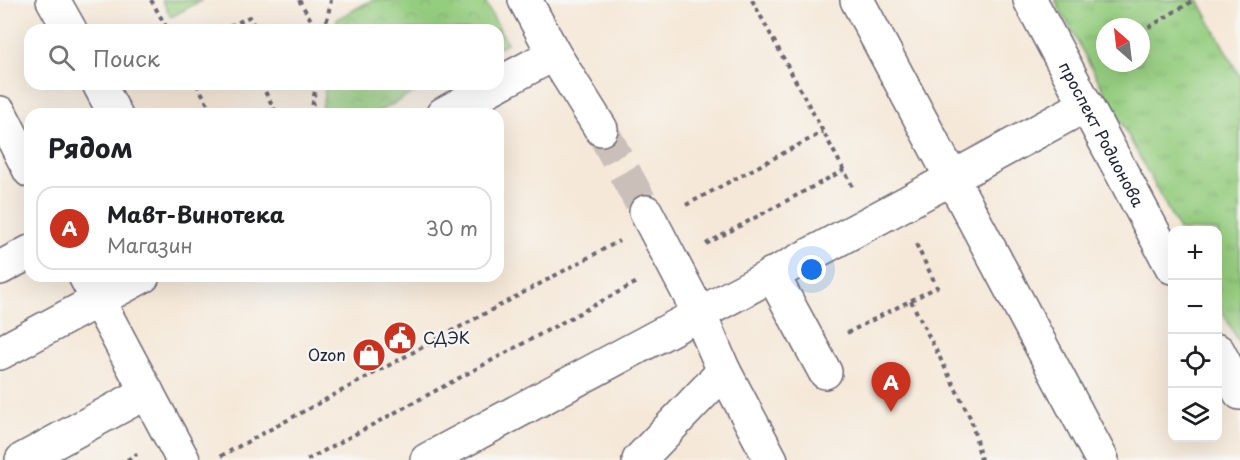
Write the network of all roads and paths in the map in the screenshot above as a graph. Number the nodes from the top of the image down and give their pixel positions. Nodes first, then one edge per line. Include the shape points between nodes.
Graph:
1 (53, 0) edge
2 (152, 0) edge
3 (299, 0) edge
4 (331, 0) edge
5 (525, 0) edge
6 (857, 0) edge
7 (1030, 0) edge
8 (1194, 0) edge
9 (67, 24) edge
10 (165, 24) edge
11 (234, 24) edge
12 (253, 24) edge
13 (314, 24) edge
14 (326, 24) edge
15 (1150, 27) edge
16 (554, 54) junction
17 (504, 81) edge
18 (102, 90) edge
19 (200, 90) edge
20 (264, 90) edge
21 (315, 90) edge
22 (487, 90) edge
23 (1086, 105) junction
24 (112, 108) edge
25 (210, 108) edge
26 (274, 108) edge
27 (312, 108) edge
28 (454, 108) edge
29 (0, 114) edge
30 (601, 129) tunnel mouth
31 (823, 132) dead end
32 (24, 160) edge
33 (844, 170) dead end
34 (952, 178) junction
35 (649, 218) junction
36 (24, 255) edge
37 (1168, 258) edge
38 (672, 262) junction
39 (0, 267) edge
40 (772, 274) junction
41 (118, 282) edge
42 (92, 288) edge
43 (911, 301) dead end
44 (699, 313) junction
45 (0, 353) edge
46 (1222, 359) edge
47 (724, 371) junction
48 (825, 372) dead end
49 (147, 392) junction
50 (1240, 393) edge
51 (22, 460) edge
52 (183, 460) edge
53 (219, 460) edge
54 (307, 460) edge
55 (427, 460) edge
56 (639, 460) edge
57 (771, 460) edge
58 (981, 460) edge
59 (1102, 460) edge

1 - 9 street
2 - 10 path
3 - 13 path
4 - 14 path
5 - 16 street
6 - 34 street
7 - 23 street, проспект Родионова
8 - 15 path
11 - 12 path via 249,17
16 - 17 street
16 - 30 street
18 - 24 street
19 - 25 path
20 - 26 path
21 - 27 path
22 - 28 street
23 - 34 street
23 - 37 street, проспект Родионова
29 - 32 street
31 - 35 path
33 - 38 path
34 - 40 street
34 - 59 street
35 - 38 street
35 - 53 path via 218,457
36 - 39 street
38 - 44 street
38 - 54 path
40 - 44 street
40 - 48 street
41 - 42 street
42 - 45 street
42 - 49 street
43 - 58 path via 971,419
44 - 47 street
44 - 55 street
46 - 50 street
47 - 56 street
47 - 57 street
49 - 51 street
49 - 52 street

